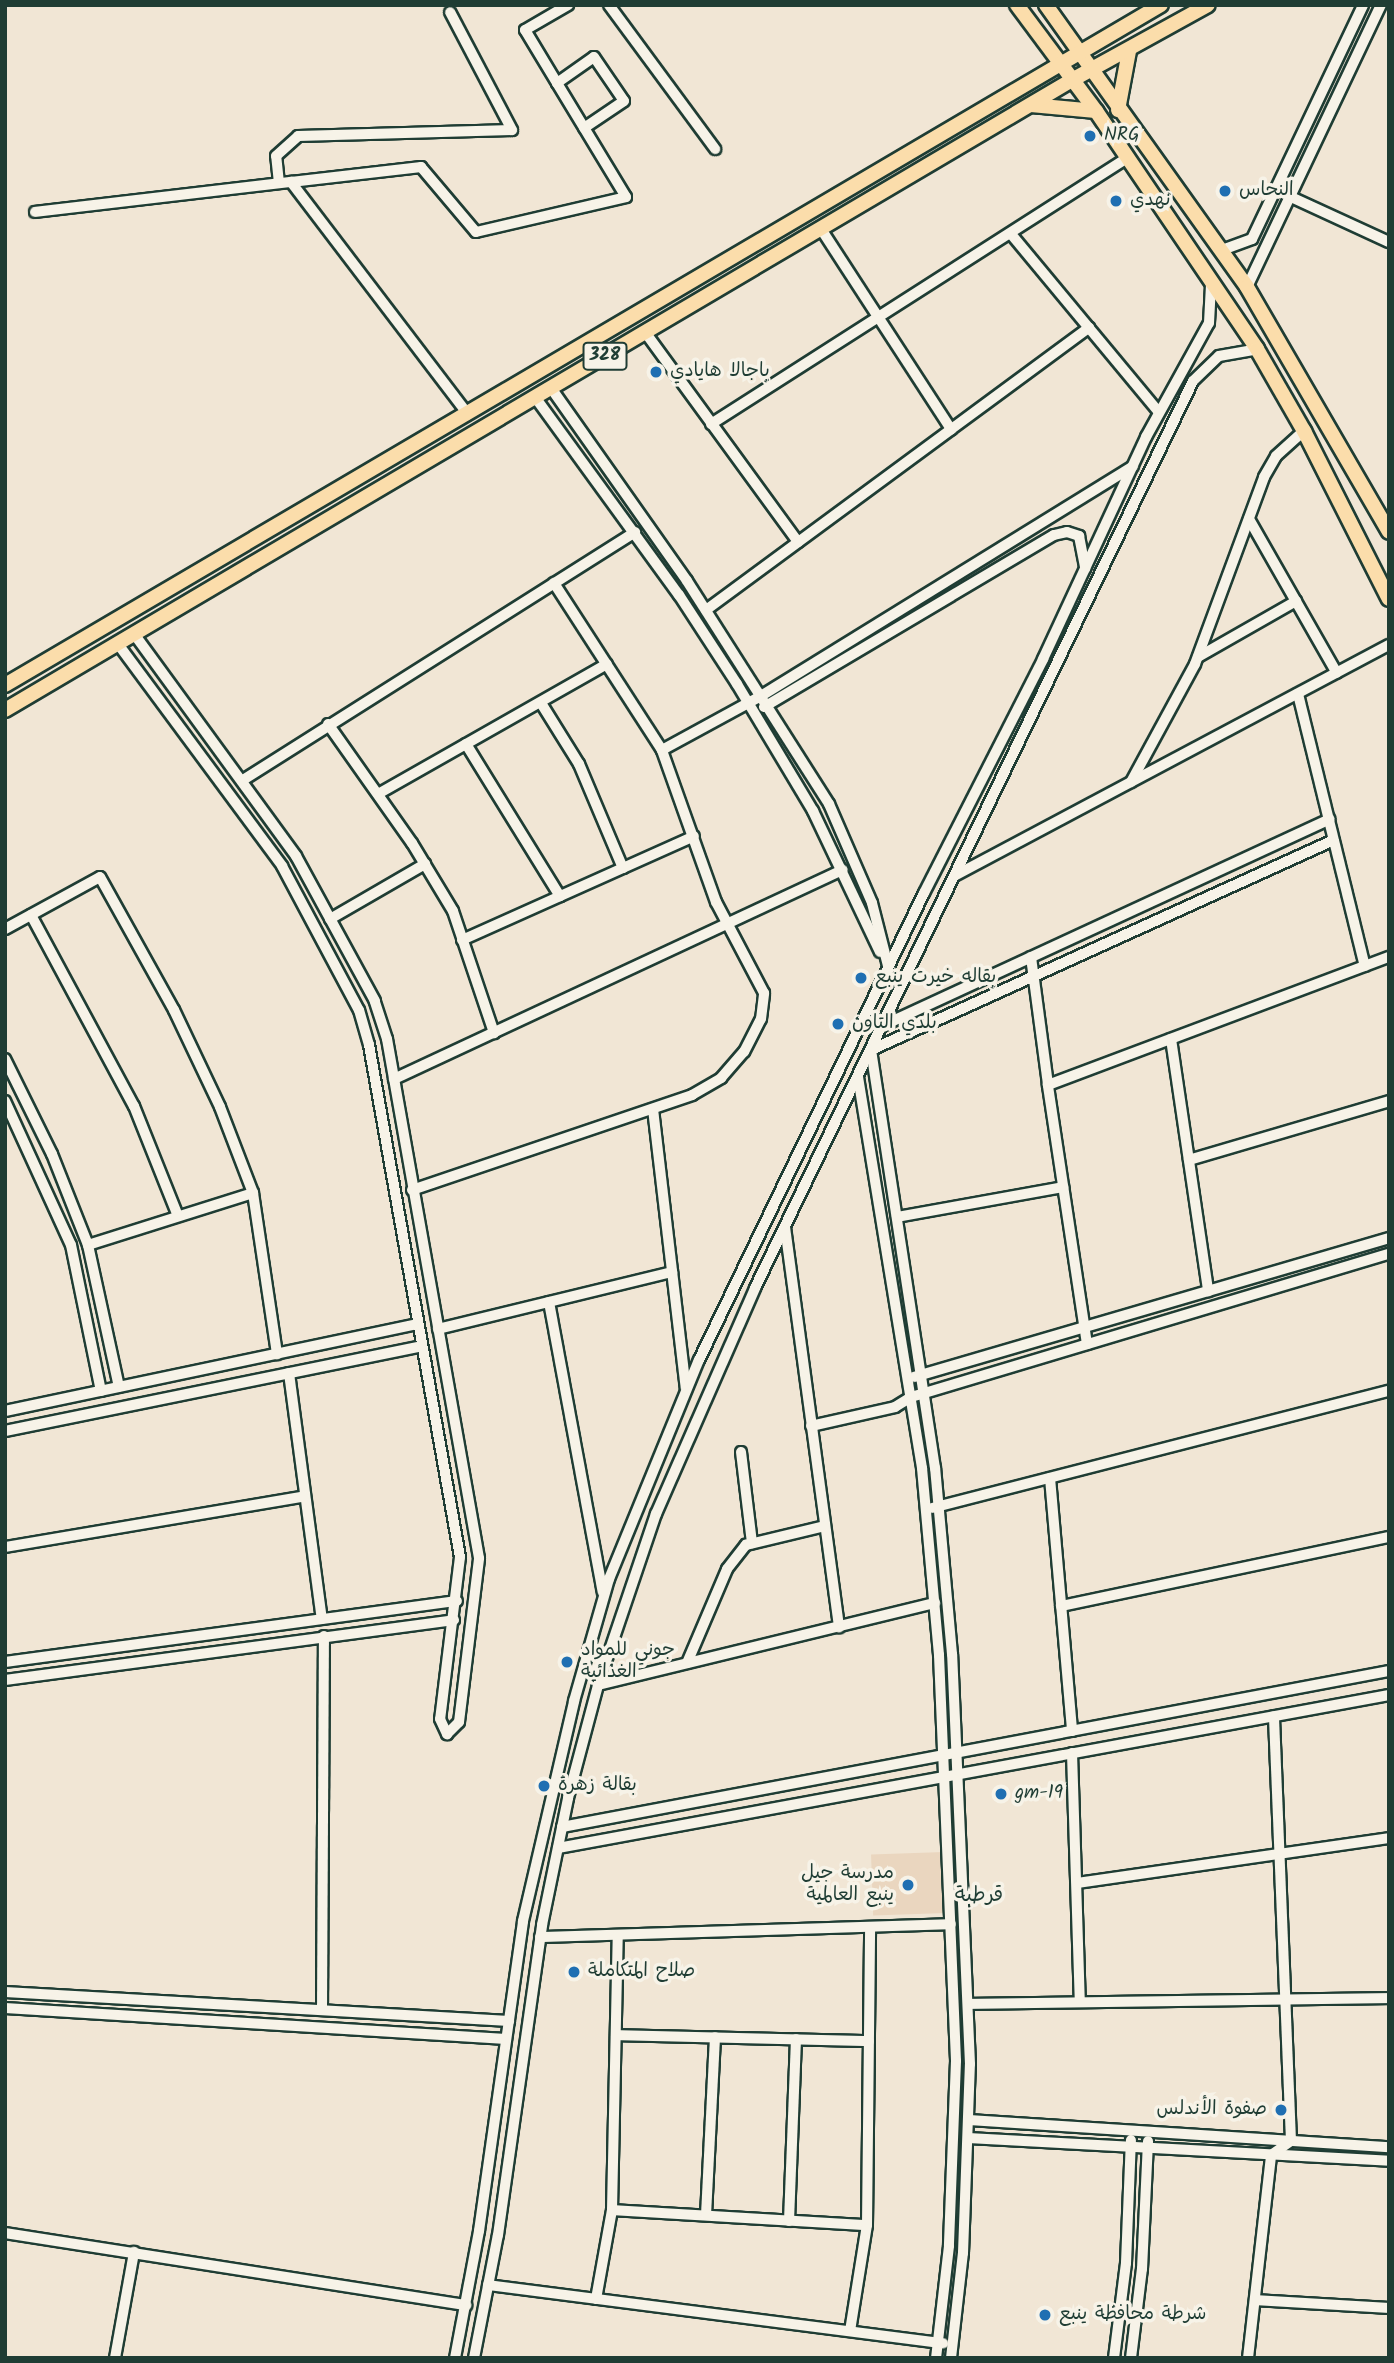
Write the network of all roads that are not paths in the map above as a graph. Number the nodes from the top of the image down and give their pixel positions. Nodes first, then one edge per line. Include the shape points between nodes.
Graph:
1 (568, 5) edge
2 (609, 5) edge
3 (1017, 5) edge
4 (1046, 5) edge
5 (1161, 5) edge
6 (1208, 5) edge
7 (1363, 5) edge
8 (1381, 5) edge
9 (450, 12) dead end
10 (1040, 38) junction
11 (1129, 51) junction
12 (1080, 52) junction
13 (1060, 65) junction
14 (1092, 70) junction
15 (1037, 78) junction
16 (1072, 80) junction
17 (557, 83) junction
18 (1030, 105) junction
19 (1118, 110) junction
20 (1096, 111) junction
21 (584, 128) junction
22 (715, 149) dead end
23 (1126, 159) junction
24 (285, 183) junction
25 (1291, 197) junction
26 (35, 212) dead end
27 (821, 229) junction
28 (1011, 234) junction
29 (1389, 242) edge
30 (1222, 250) junction
31 (1210, 278) junction
32 (1247, 287) junction
33 (879, 318) junction
34 (1089, 328) junction
35 (645, 332) junction
36 (1257, 349) junction
37 (551, 388) junction
38 (535, 397) junction
39 (1159, 412) junction
40 (468, 414) junction
41 (711, 424) junction
42 (951, 429) junction
43 (1304, 431) junction
44 (1133, 466) junction
45 (1249, 519) junction
46 (1388, 530) edge
47 (635, 532) junction
48 (798, 542) junction
49 (1085, 568) junction
50 (554, 583) junction
51 (1389, 599) edge
52 (1296, 601) junction
53 (706, 610) junction
54 (134, 634) junction
55 (117, 644) junction
56 (1389, 645) edge
57 (1198, 657) junction
58 (607, 664) junction
59 (1337, 673) junction
60 (5, 685) edge
61 (1298, 694) junction
62 (761, 696) junction
63 (748, 702) junction
64 (541, 703) junction
65 (768, 708) junction
66 (5, 710) edge
67 (328, 724) junction
68 (466, 744) junction
69 (662, 750) junction
70 (243, 780) junction
71 (1131, 782) junction
72 (378, 794) junction
73 (1329, 819) junction
74 (694, 836) junction
75 (1334, 840) junction
76 (425, 864) junction
77 (624, 867) junction
78 (843, 870) junction
79 (956, 875) junction
80 (560, 896) junction
81 (31, 915) junction
82 (330, 919) junction
83 (728, 923) junction
84 (5, 929) edge
85 (463, 940) junction
86 (1031, 957) junction
87 (1389, 957) edge
88 (888, 966) junction
89 (1365, 966) junction
90 (1033, 976) junction
91 (883, 1026) junction
92 (494, 1033) junction
93 (1171, 1039) junction
94 (871, 1050) junction
95 (5, 1059) edge
96 (858, 1077) junction
97 (394, 1079) junction
98 (1048, 1085) junction
99 (5, 1101) edge
100 (1389, 1101) edge
101 (653, 1109) junction
102 (1189, 1160) junction
103 (1063, 1187) junction
104 (412, 1190) junction
105 (253, 1193) junction
106 (178, 1216) junction
107 (897, 1217) junction
108 (785, 1227) junction
109 (1389, 1238) edge
110 (88, 1245) junction
111 (1389, 1254) edge
112 (672, 1272) junction
113 (1208, 1291) junction
114 (549, 1303) junction
115 (417, 1324) junction
116 (1085, 1327) junction
117 (438, 1329) junction
118 (1087, 1344) junction
119 (422, 1346) junction
120 (277, 1354) junction
121 (289, 1373) junction
122 (921, 1374) junction
123 (908, 1378) junction
124 (119, 1387) junction
125 (101, 1391) junction
126 (686, 1391) junction
127 (1389, 1391) edge
128 (924, 1393) junction
129 (911, 1397) junction
130 (5, 1411) edge
131 (811, 1426) junction
132 (5, 1431) edge
133 (741, 1452) dead end
134 (1050, 1478) junction
135 (305, 1496) junction
136 (939, 1506) junction
137 (926, 1510) junction
138 (825, 1526) junction
139 (1389, 1537) edge
140 (752, 1543) junction
141 (5, 1547) edge
142 (604, 1596) junction
143 (457, 1601) junction
144 (935, 1603) junction
145 (1061, 1606) junction
146 (322, 1619) junction
147 (454, 1620) junction
148 (839, 1627) junction
149 (324, 1636) junction
150 (5, 1661) edge
151 (687, 1663) junction
152 (1389, 1671) edge
153 (5, 1680) edge
154 (598, 1685) junction
155 (1389, 1695) edge
156 (1274, 1716) junction
157 (1072, 1731) junction
158 (957, 1753) junction
159 (1072, 1753) junction
160 (943, 1755) junction
161 (958, 1774) junction
162 (944, 1776) junction
163 (562, 1827) junction
164 (1389, 1838) edge
165 (558, 1848) junction
166 (1279, 1853) junction
167 (1077, 1883) junction
168 (951, 1924) junction
169 (870, 1927) junction
170 (618, 1935) junction
171 (540, 1937) junction
172 (5, 1992) edge
173 (1389, 1998) edge
174 (1285, 2000) junction
175 (1080, 2002) junction
176 (968, 2004) junction
177 (5, 2008) edge
178 (322, 2010) junction
179 (509, 2021) junction
180 (616, 2035) junction
181 (715, 2037) junction
182 (506, 2039) junction
183 (796, 2039) junction
184 (869, 2041) junction
185 (969, 2120) junction
186 (1132, 2130) junction
187 (1148, 2132) junction
188 (968, 2138) junction
189 (1291, 2141) junction
190 (1131, 2147) junction
191 (1389, 2147) edge
192 (1147, 2148) junction
193 (1271, 2155) junction
194 (1389, 2161) edge
195 (612, 2210) junction
196 (706, 2216) junction
197 (789, 2221) junction
198 (867, 2225) junction
199 (5, 2233) edge
200 (134, 2252) junction
201 (488, 2285) junction
202 (596, 2299) junction
203 (1255, 2300) junction
204 (466, 2305) junction
205 (1389, 2308) edge
206 (850, 2331) junction
207 (938, 2343) junction
208 (953, 2344) junction
209 (115, 2358) edge
210 (455, 2358) edge
211 (474, 2358) edge
212 (936, 2358) edge
213 (951, 2358) edge
214 (1114, 2358) edge
215 (1131, 2358) edge
216 (1248, 2358) edge

1 - 17 street via 525,30
2 - 22 street
3 - 10 main road
4 - 12 main road
5 - 12 main road
6 - 11 main road, 328
7 - 30 street via 1252,239
8 - 25 street
9 - 24 street via 512,130 298,136 276,156
10 - 13 main road
10 - 15 main road via 1042,61
11 - 14 main road, 328
11 - 19 main road
12 - 13 main road
12 - 14 main road
13 - 15 main road
13 - 16 main road
14 - 16 main road, 328
14 - 19 main road
15 - 40 main road
16 - 18 main road, 328
16 - 20 main road
17 - 21 street
17 - 21 street via 594,57 624,101
18 - 20 main road
18 - 27 main road, 328
19 - 30 main road
20 - 23 main road
21 - 24 street via 626,197 476,232 421,167
23 - 28 street
23 - 31 main road
24 - 26 street
24 - 40 street
25 - 29 street
25 - 32 street
27 - 33 street
27 - 35 main road, 328
28 - 33 street
28 - 34 street
30 - 32 main road
31 - 36 main road
31 - 39 street via 1213,304 1209,323
32 - 46 main road
33 - 41 street
33 - 42 street
34 - 39 street
34 - 42 street
35 - 37 main road, 328
35 - 41 street
36 - 43 main road
36 - 79 street via 1219,356 1193,381
37 - 38 main road, 328
37 - 53 street
38 - 47 street
38 - 54 main road, 328
39 - 44 street
40 - 60 main road
41 - 48 street
42 - 48 street
43 - 45 street via 1276,456
43 - 51 main road
44 - 49 street
44 - 62 street
45 - 52 street
45 - 57 street
47 - 50 street
47 - 63 street
48 - 53 street
49 - 65 street via 1079,536 1068,532 1054,535
49 - 88 street
50 - 58 street
50 - 67 street
52 - 57 street
52 - 59 street
53 - 62 street
54 - 55 main road, 328
54 - 70 street
55 - 66 main road, 328
55 - 115 street via 282,866 359,1010
56 - 59 street
57 - 71 street
58 - 64 street
58 - 69 street
59 - 61 street
61 - 71 street
61 - 73 street
62 - 63 street
62 - 65 street
63 - 65 street
63 - 69 street
63 - 78 street
64 - 68 street
64 - 77 street via 579,764
65 - 88 street via 829,804 872,902
67 - 70 street
67 - 72 street
68 - 72 street
68 - 80 street
69 - 74 street
70 - 82 street via 296,856
71 - 79 street
72 - 76 street
73 - 75 street
73 - 86 street
74 - 77 street
74 - 83 street
75 - 89 street
75 - 90 street
76 - 82 street
76 - 85 street via 453,911
77 - 80 street
78 - 83 street
78 - 88 street via 859,915
79 - 91 street
80 - 85 street
81 - 84 street
81 - 105 street via 100,877 174,1010 220,1107
81 - 106 street via 129,1095
82 - 97 street via 375,1001
83 - 92 street
83 - 101 street via 764,993 761,1019 744,1052 721,1078
85 - 92 street
86 - 90 street
86 - 91 street
87 - 89 street
88 - 126 street
89 - 93 street
90 - 94 street
90 - 98 street
91 - 94 street
92 - 97 street
93 - 98 street
93 - 102 street
94 - 96 street
94 - 107 street
95 - 110 street via 52,1154
96 - 108 street
96 - 123 street
97 - 104 street
98 - 103 street
99 - 125 street via 71,1245
100 - 102 street
101 - 104 street
101 - 112 street
102 - 113 street
103 - 107 street
103 - 116 street
104 - 117 street
105 - 106 street
105 - 120 street
106 - 110 street
107 - 122 street
108 - 131 street
108 - 154 street via 656,1514
109 - 113 street
110 - 124 street
111 - 118 street
112 - 114 street
112 - 126 street
113 - 116 street
114 - 117 street
114 - 142 street
115 - 119 street
115 - 120 street
116 - 118 street
116 - 122 street
117 - 147 street via 479,1558 459,1722 447,1734 440,1719
118 - 128 street
119 - 121 street
119 - 143 street via 453,1502 460,1557
120 - 124 street
121 - 132 street
121 - 135 street
122 - 123 street
122 - 128 street
123 - 129 street
124 - 125 street
125 - 130 street
126 - 142 street
127 - 134 street
128 - 129 street
128 - 136 street
129 - 131 street via 895,1407
129 - 137 street
131 - 138 street
133 - 140 street
134 - 136 street
134 - 145 street
135 - 141 street
135 - 146 street
136 - 137 street
136 - 158 street
137 - 144 street
138 - 140 street
138 - 148 street
139 - 145 street
140 - 151 street via 727,1569
142 - 179 street via 531,1886
143 - 146 street
143 - 147 street
144 - 148 street
144 - 160 street
145 - 157 street
146 - 150 street
147 - 149 street
148 - 151 street
149 - 153 street
149 - 178 street
151 - 154 street
152 - 157 street
154 - 163 street
155 - 156 street
156 - 159 street
156 - 166 street
157 - 158 street
158 - 160 street
158 - 161 street
159 - 161 street
159 - 167 street
160 - 162 street
160 - 163 street
161 - 162 street
161 - 176 street
162 - 165 street
162 - 168 street
163 - 165 street
164 - 166 street
165 - 171 street
166 - 167 street
166 - 174 street
167 - 175 street
168 - 169 street
168 - 207 street via 956,2061 949,2246
169 - 170 street
169 - 184 street
170 - 171 street
170 - 180 street
171 - 201 street
172 - 178 street
173 - 174 street
174 - 175 street
174 - 189 street
175 - 176 street
176 - 185 street
177 - 182 street
178 - 179 street
179 - 182 street
180 - 181 street
180 - 195 street
181 - 183 street
181 - 196 street
182 - 204 street
183 - 184 street
183 - 197 street
184 - 198 street
185 - 186 street
185 - 188 street
186 - 187 street
186 - 190 street
187 - 189 street
187 - 192 street
188 - 190 street
188 - 208 street
189 - 191 street
189 - 193 street
190 - 192 street
190 - 214 street via 1126,2263
192 - 193 street
192 - 215 street via 1142,2269
193 - 194 street
193 - 203 street
195 - 196 street
195 - 202 street
196 - 197 street
197 - 198 street
198 - 206 street
199 - 200 street
200 - 204 street
200 - 209 street
201 - 202 street
201 - 211 street
202 - 206 street
203 - 205 street
203 - 216 street
204 - 210 street
206 - 207 street
207 - 208 street
207 - 212 street
208 - 213 street

